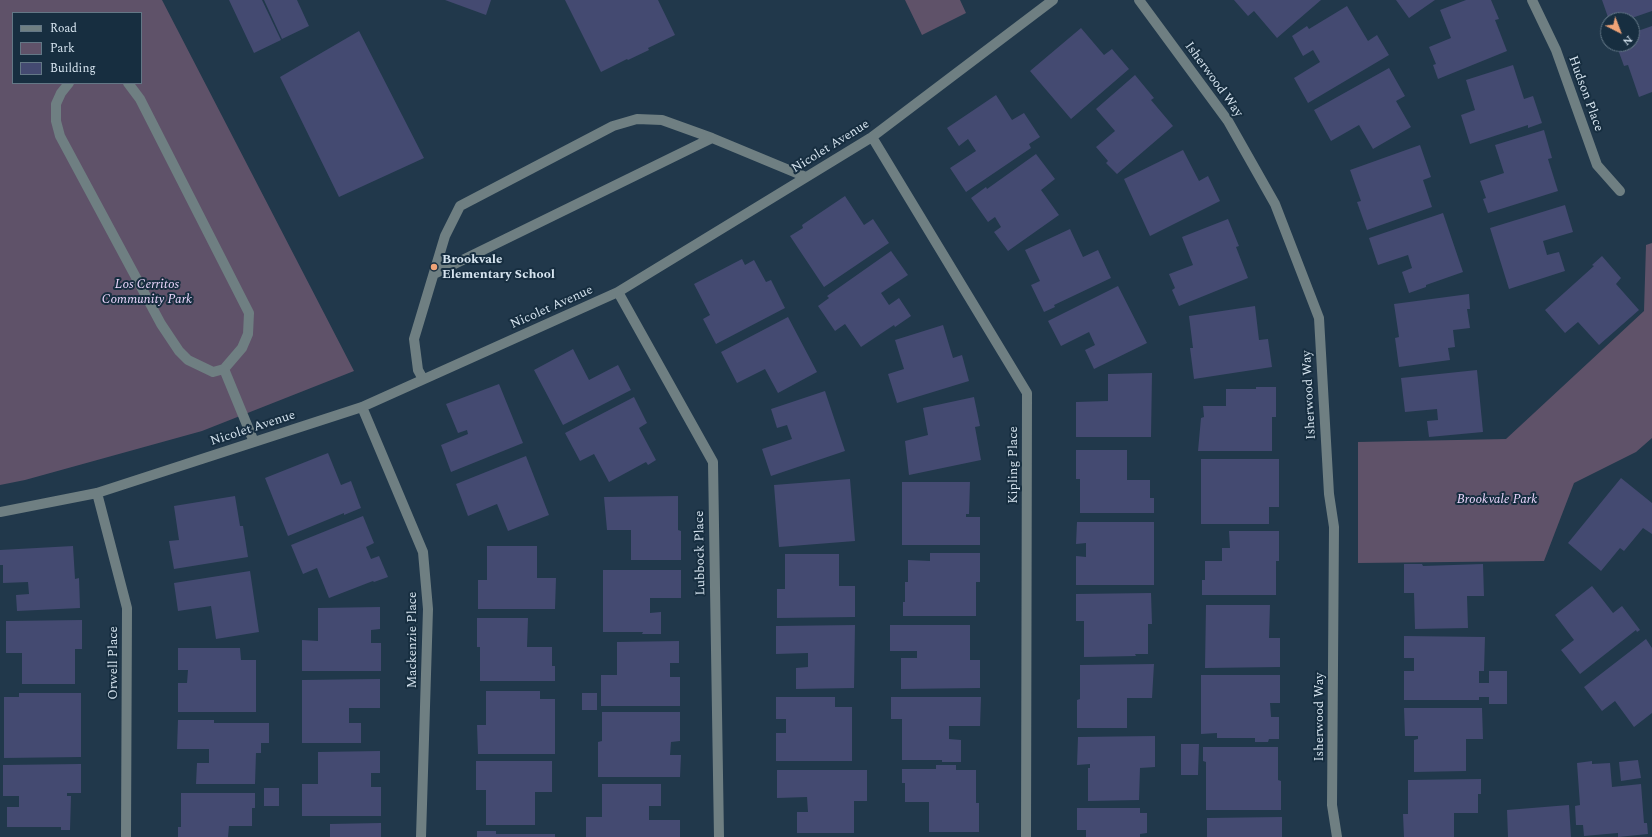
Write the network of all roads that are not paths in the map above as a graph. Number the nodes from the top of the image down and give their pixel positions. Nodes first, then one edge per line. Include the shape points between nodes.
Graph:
1 (1053, 0) edge
2 (1139, 0) edge
3 (1532, 0) edge
4 (68, 84) edge
5 (129, 84) edge
6 (872, 137) junction
7 (712, 138) junction
8 (806, 178) junction
9 (1620, 191) dead end
10 (434, 274) junction
11 (618, 292) junction
12 (224, 369) junction
13 (423, 379) junction
14 (362, 407) junction
15 (254, 442) junction
16 (97, 493) junction
17 (0, 512) edge
18 (126, 837) edge
19 (421, 837) edge
20 (719, 837) edge
21 (1026, 837) edge
22 (1337, 837) edge

1 - 6 street, Nicolet Avenue
2 - 22 street, Isherwood Way via 1228,121 1275,204 1319,318 1326,447 1334,527 1332,805
3 - 9 street, Hudson Place via 1556,50 1597,165
4 - 12 street via 60,93 56,104 56,121 60,136 158,317 179,351 188,360 213,372
5 - 12 street via 140,99 249,313 248,334 242,348
6 - 8 street, Nicolet Avenue
6 - 21 street, Kipling Place via 1027,392
7 - 8 street
7 - 10 street
7 - 10 street via 662,120 637,119 613,126 460,206 445,236
8 - 11 street, Nicolet Avenue
10 - 13 street via 414,339 418,370
11 - 13 street, Nicolet Avenue
11 - 20 street, Lubbock Place via 713,462
12 - 15 street
13 - 14 street, Nicolet Avenue
14 - 15 street, Nicolet Avenue
14 - 19 street, Mackenzie Place via 423,552 428,609
15 - 16 street, Nicolet Avenue
16 - 17 street, Nicolet Avenue
16 - 18 street, Orwell Place via 127,608

